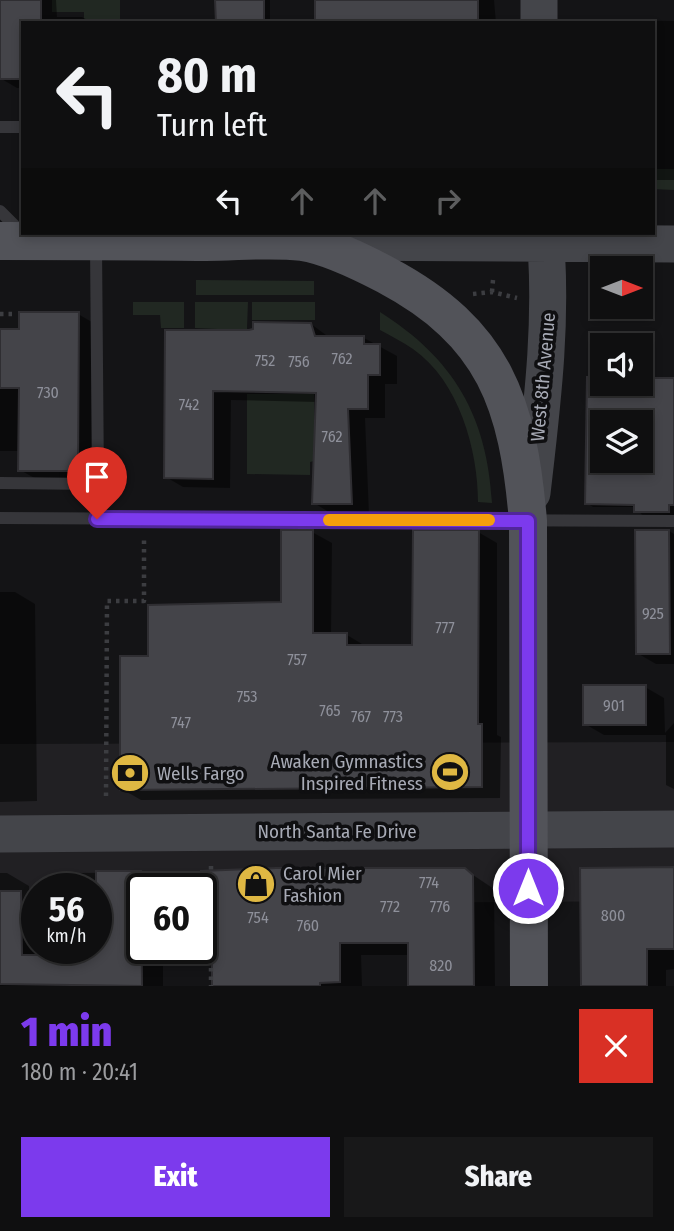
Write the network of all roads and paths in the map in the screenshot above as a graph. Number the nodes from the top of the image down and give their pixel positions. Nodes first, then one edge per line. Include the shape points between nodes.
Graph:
1 (539, 0) edge
2 (539, 21) edge
3 (0, 127) edge
4 (21, 127) edge
5 (0, 211) edge
6 (303, 237) edge
7 (546, 238) edge
8 (15, 241) edge
9 (96, 241) junction
10 (674, 244) edge
11 (493, 280) dead end
12 (492, 292) junction
13 (474, 294) dead end
14 (519, 299) dead end
15 (0, 314) edge
16 (17, 314) dead end
17 (0, 483) edge
18 (0, 518) edge
19 (144, 519) junction
20 (528, 521) junction
21 (674, 521) edge
22 (106, 796) dead end
23 (674, 829) edge
24 (528, 830) junction
25 (0, 834) edge
26 (211, 866) dead end
27 (211, 986) edge
28 (529, 986) edge

1 - 2 main road
3 - 4 lane
5 - 8 lane
6 - 7 main road
6 - 9 main road
6 - 20 main road, West 8th Avenue via 412,289 474,342 496,375 509,407 522,461
7 - 10 main road
7 - 20 main road, West 8th Avenue via 548,354
8 - 9 main road
9 - 17 lane via 98,484
11 - 12 path
12 - 13 path
12 - 14 path
15 - 16 path
18 - 19 lane
19 - 20 lane
19 - 22 path via 144,601 107,601
20 - 21 lane
20 - 24 main road, West 8th Avenue
23 - 24 main road, North Santa Fe Drive
24 - 25 main road, North Santa Fe Drive
24 - 28 main road, West 8th Avenue
26 - 27 path

